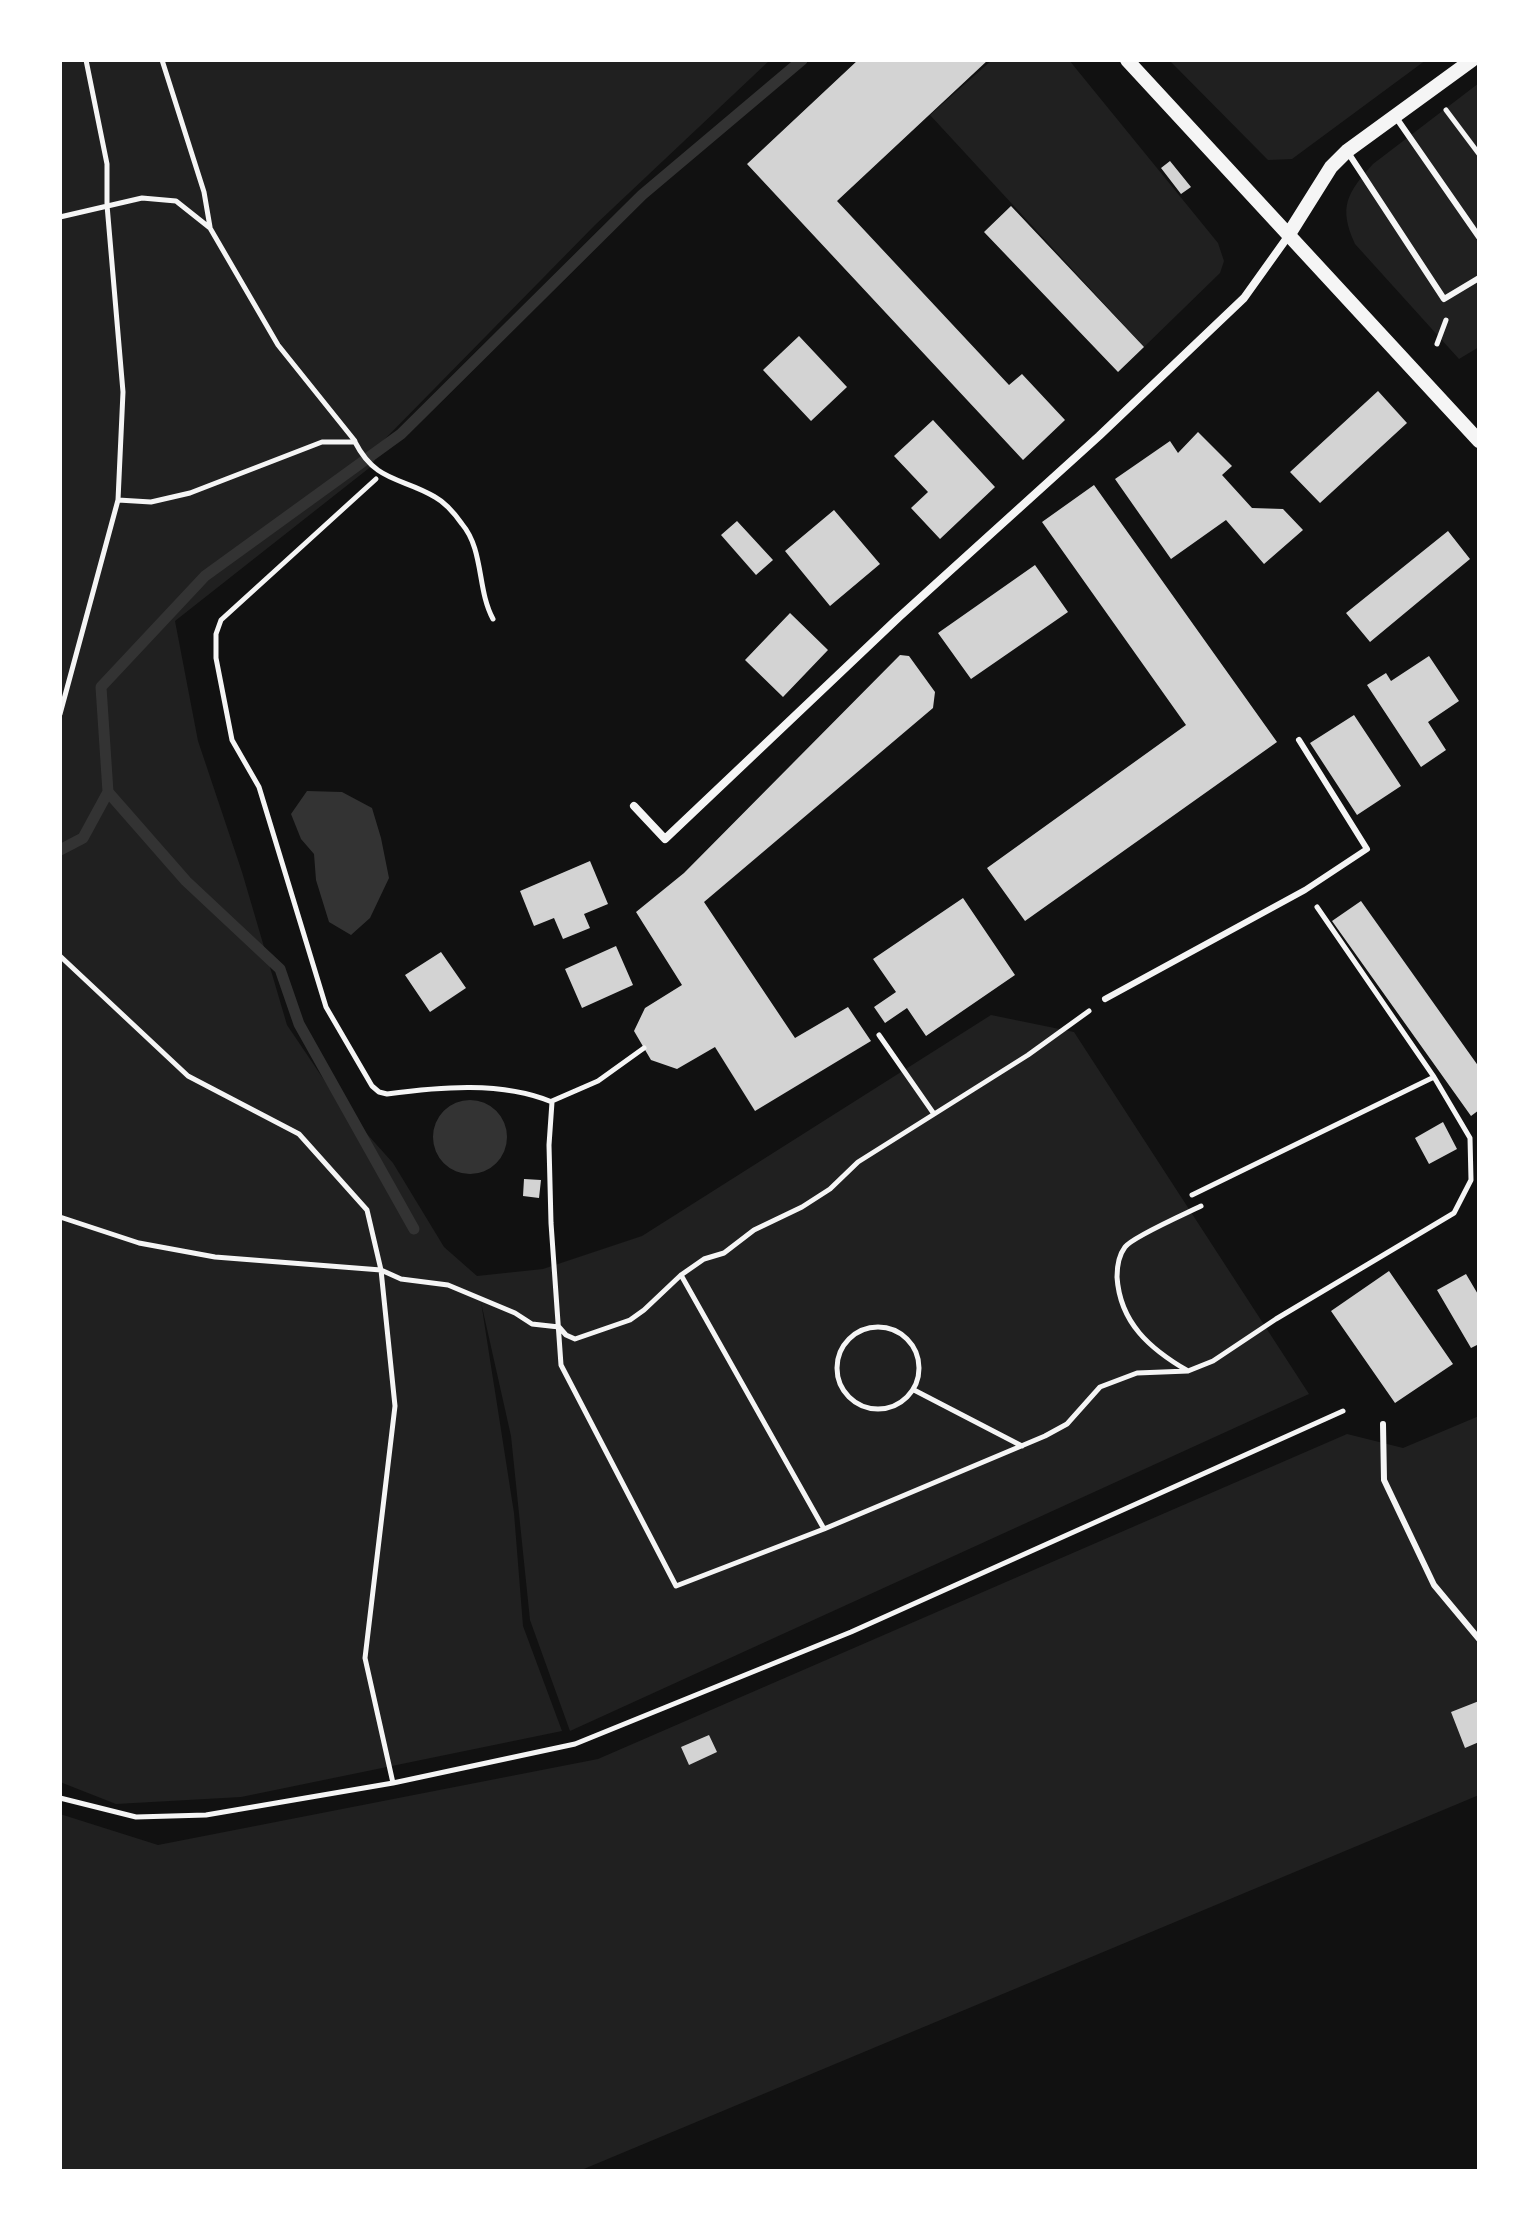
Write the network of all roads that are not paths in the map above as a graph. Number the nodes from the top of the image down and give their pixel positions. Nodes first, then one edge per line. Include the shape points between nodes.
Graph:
1 (1127, 60) edge
2 (1472, 60) edge
3 (1395, 116) junction
4 (1347, 151) junction
5 (1289, 234) junction
6 (1479, 237) edge
7 (1479, 278) edge
8 (1479, 441) edge
9 (1299, 740) dead end
10 (634, 806) dead end
11 (1105, 999) road end
12 (1383, 1424) dead end
13 (1479, 1639) edge

1 - 5 street
2 - 3 street
3 - 4 street
3 - 6 lane
4 - 5 street
4 - 7 lane via 1444,299
5 - 8 street
5 - 10 street via 1244,298 665,839
9 - 11 lane via 1367,849 1305,890
12 - 13 lane via 1384,1480 1434,1585

